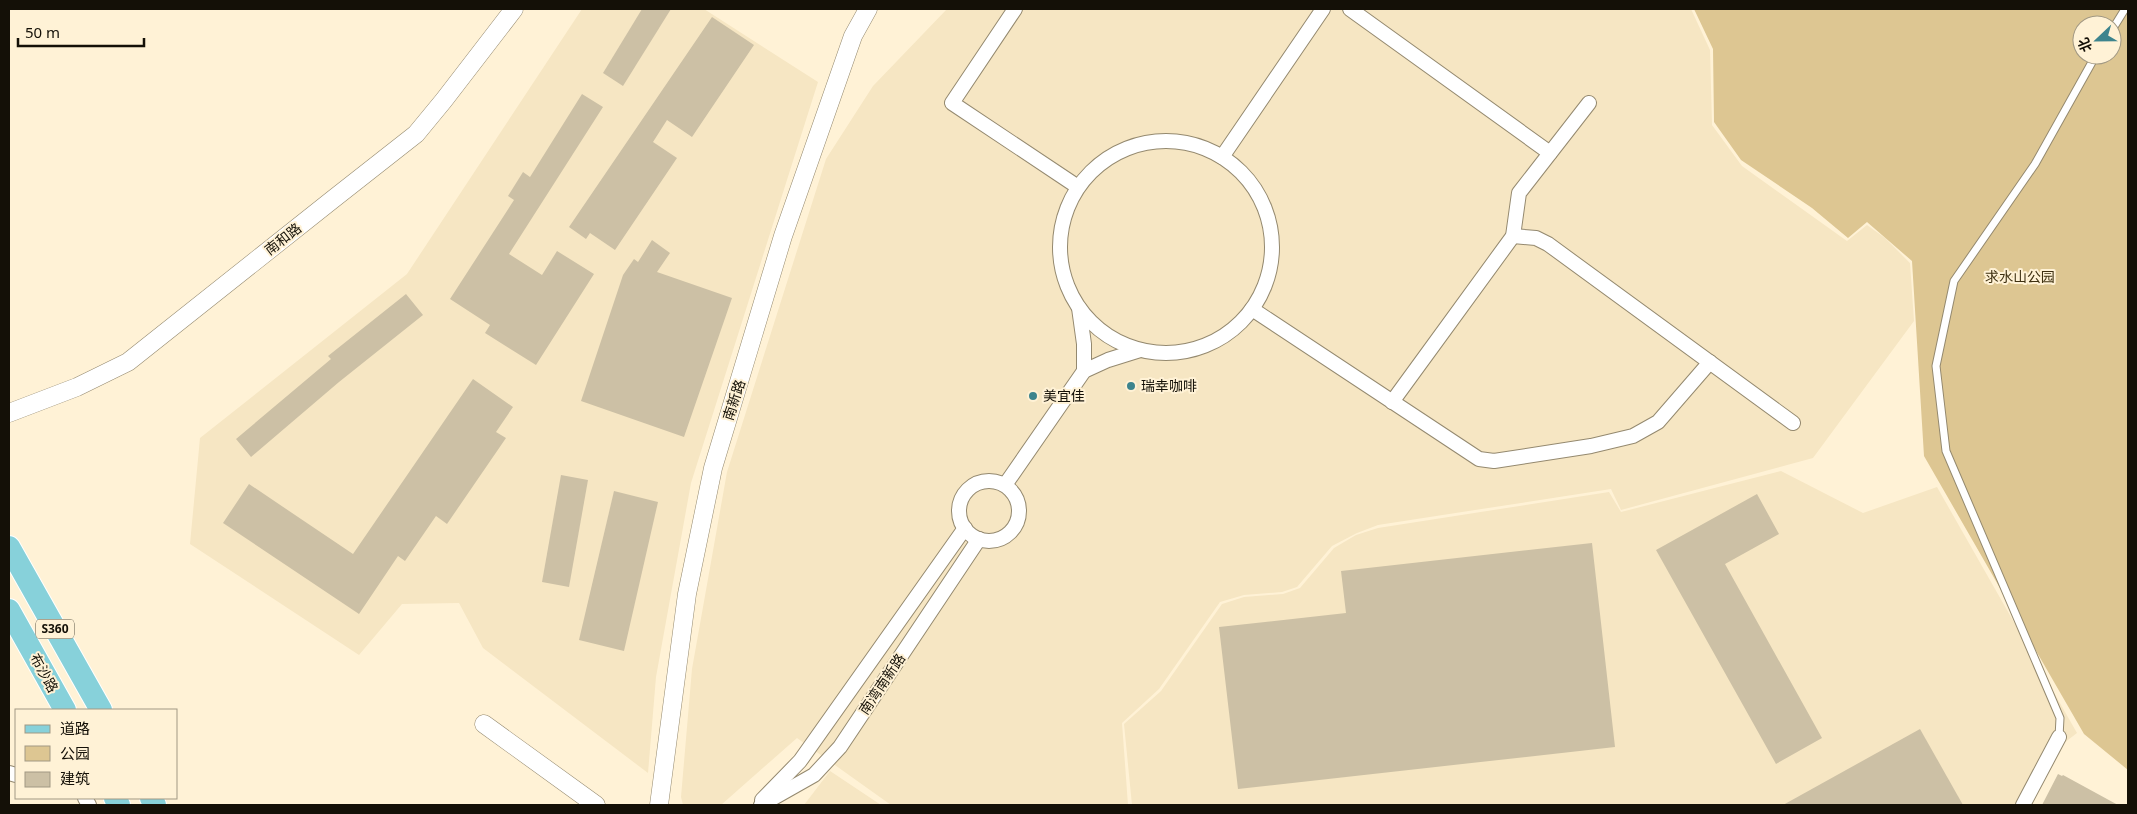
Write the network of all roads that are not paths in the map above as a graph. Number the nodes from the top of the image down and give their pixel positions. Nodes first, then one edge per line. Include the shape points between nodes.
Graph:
1 (514, 9) edge
2 (868, 9) edge
3 (1015, 9) edge
4 (1323, 9) edge
5 (1350, 9) edge
6 (2090, 65) edge
7 (1589, 103) dead end
8 (1550, 153) junction
9 (1222, 157) junction
10 (1078, 187) junction
11 (1512, 236) junction
12 (1079, 308) junction
13 (1252, 309) junction
14 (1140, 350) junction
15 (1710, 362) junction
16 (1084, 371) junction
17 (1392, 402) junction
18 (9, 413) edge
19 (1793, 423) dead end
20 (1005, 485) junction
21 (965, 528) junction
22 (979, 539) junction
23 (9, 547) edge
24 (9, 610) edge
25 (65, 709) edge
26 (100, 709) edge
27 (484, 724) dead end
28 (2059, 737) joint
29 (596, 805) edge
30 (659, 805) edge
31 (757, 805) edge
32 (761, 805) edge
33 (2023, 805) edge

1 - 18 street, 南和路 via 416,134 128,362 77,387
2 - 30 street, 南新路 via 853,36 783,236 713,468 687,594
3 - 10 street via 952,103
4 - 9 street
5 - 8 street
6 - 28 lane via 2035,164 1954,281 1936,366 1946,451 2060,718
7 - 8 street
8 - 11 street via 1519,193
9 - 10 street via 1191,144 1154,141 1136,145 1103,161
9 - 13 street via 1251,184 1270,230 1270,267
10 - 12 street via 1064,218 1060,252 1067,284
11 - 15 street via 1536,238 1548,244
11 - 17 street
12 - 14 street via 1107,335
12 - 16 street
13 - 14 street via 1242,322 1209,344 1175,353
13 - 17 street
14 - 16 street
15 - 17 street via 1658,422 1633,436 1494,461 1479,459
15 - 19 street
16 - 20 street
20 - 21 street via 979,483 965,493 959,512
20 - 22 street via 1017,501 1018,520 1013,530 998,540
21 - 22 street
21 - 31 street, 南湾南新路 via 800,760
22 - 32 street, 南湾南新路 via 840,746 814,775
23 - 26 main road, S360
24 - 25 main road, 布沙路 / S360
27 - 29 street
28 - 33 street

